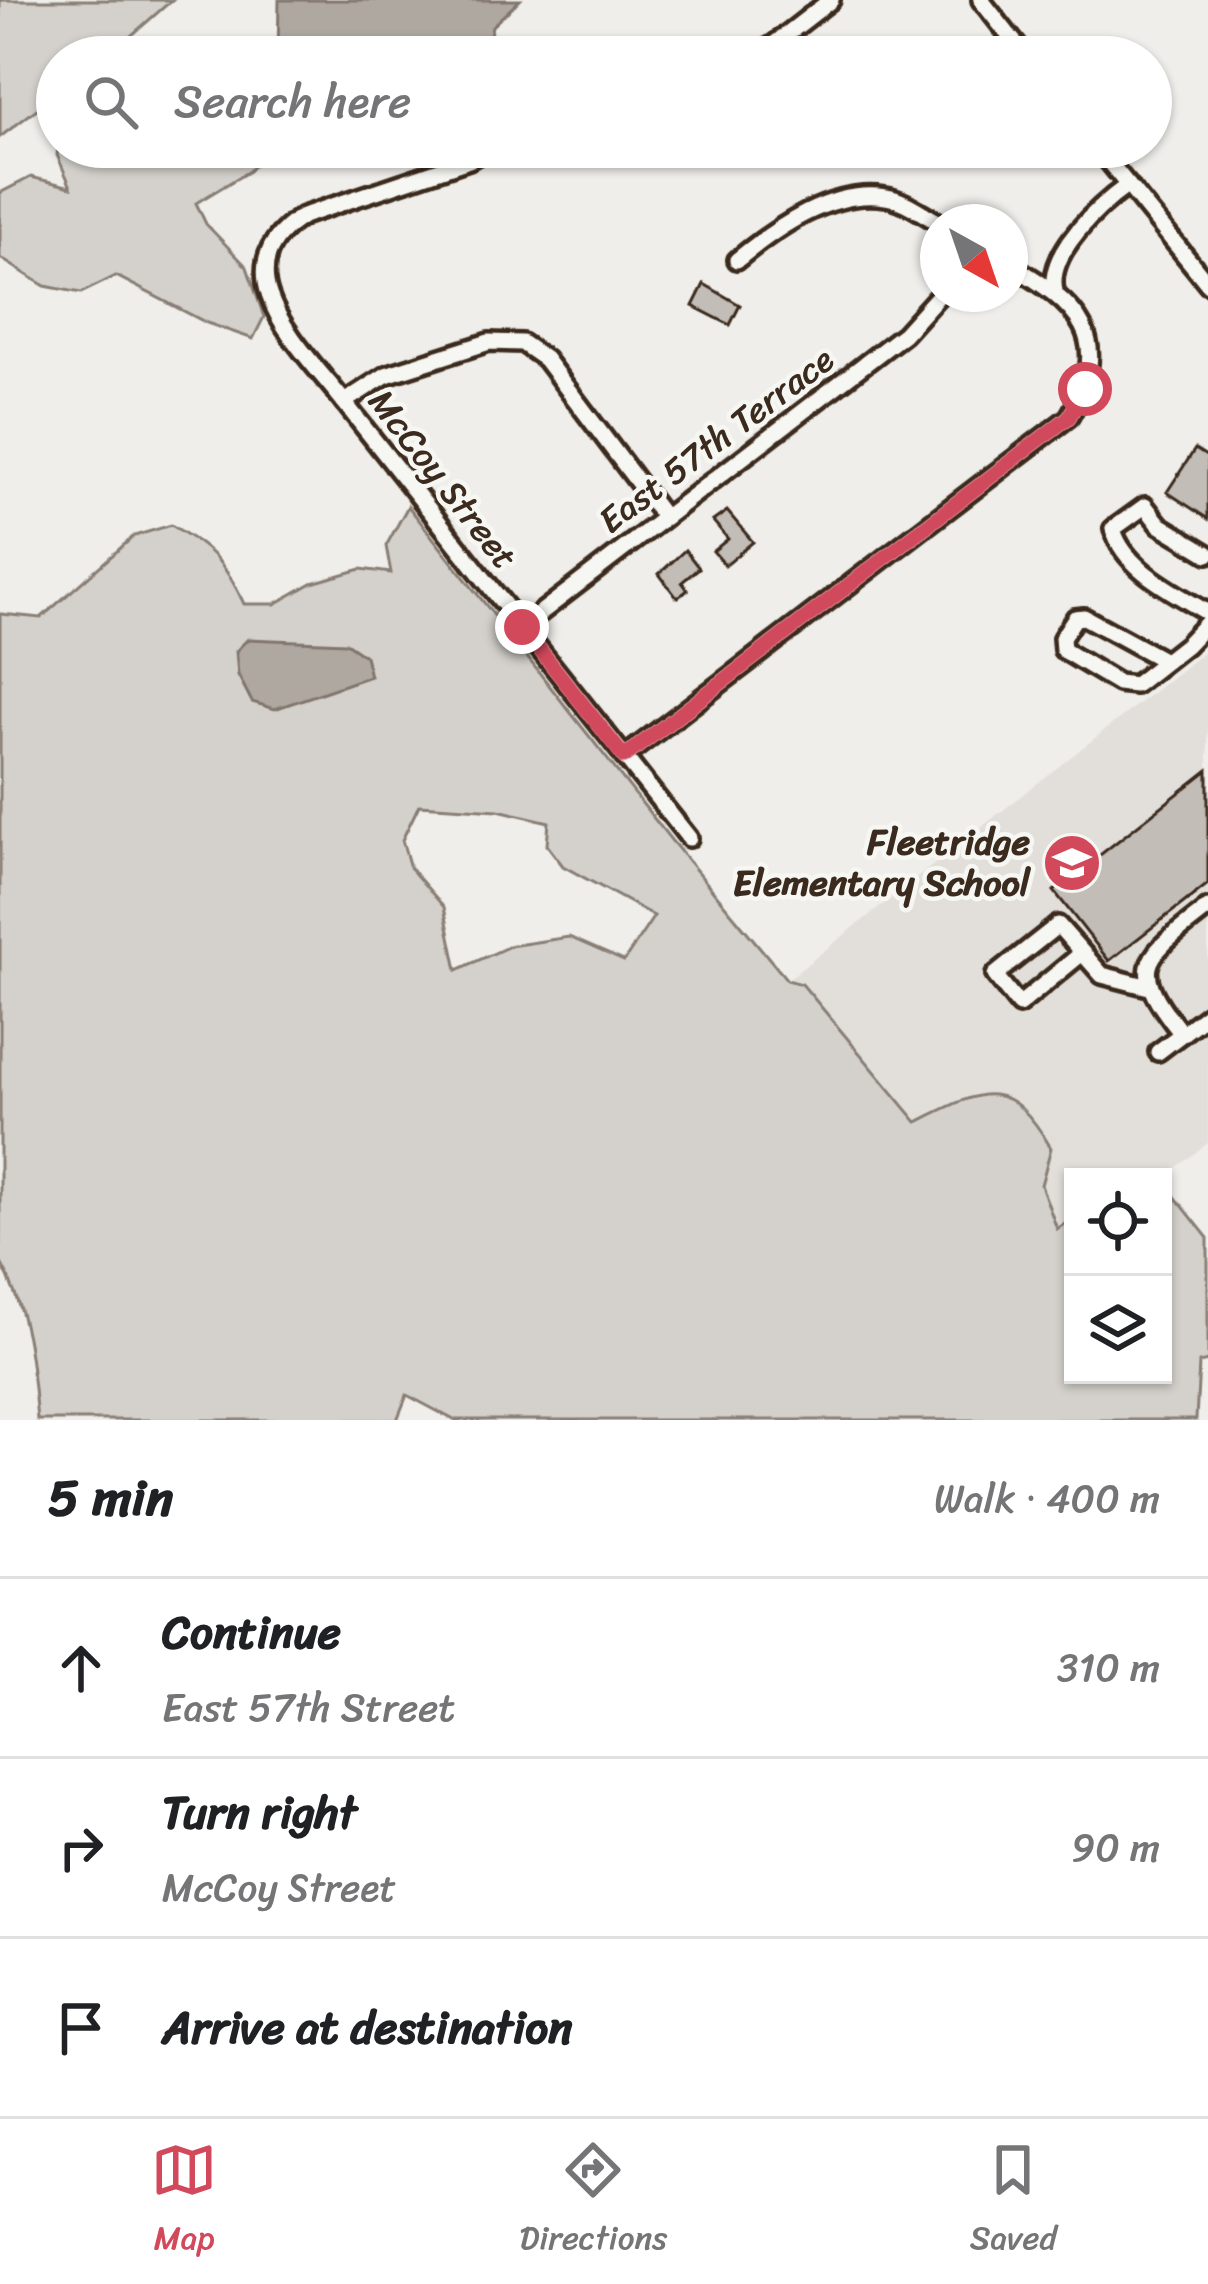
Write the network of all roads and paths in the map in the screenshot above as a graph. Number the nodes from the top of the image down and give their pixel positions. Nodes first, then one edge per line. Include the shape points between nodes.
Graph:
1 (831, 0) edge
2 (981, 0) edge
3 (780, 36) edge
4 (1009, 36) edge
5 (446, 168) edge
6 (1114, 168) edge
7 (1128, 185) junction
8 (920, 211) edge
9 (737, 260) dead end
10 (1028, 274) edge
11 (1208, 284) edge
12 (1055, 290) junction
13 (924, 312) edge
14 (344, 403) junction
15 (664, 517) junction
16 (1208, 554) edge
17 (1208, 617) edge
18 (522, 627) junction
19 (1163, 660) junction
20 (624, 757) junction
21 (688, 838) dead end
22 (1208, 908) edge
23 (1081, 954) junction
24 (1149, 987) junction
25 (1208, 1014) edge
26 (1181, 1034) junction
27 (1158, 1052) dead end

1 - 3 street
2 - 4 street
5 - 14 street, McCoy Street via 304,217 275,239 266,260 273,309
6 - 7 street
7 - 11 street
7 - 12 street via 1074,235
8 - 9 street via 863,196 800,217
10 - 12 street
12 - 20 street via 1086,335 1085,389 1069,417
13 - 15 street, East 57th Terrace
14 - 15 street via 386,375 489,342 523,344 545,359
14 - 18 street, McCoy Street
15 - 18 street, East 57th Terrace
16 - 17 street via 1160,525 1145,506 1113,529 1117,544 1156,581
17 - 19 street
18 - 20 street, McCoy Street
19 - 19 street via 1084,617 1062,638 1063,650 1118,683 1135,686
20 - 21 street, McCoy Street
22 - 24 street via 1157,948 1147,965
23 - 23 street via 1058,925 995,975 1019,1005
23 - 24 street via 1102,975
24 - 26 street
25 - 26 street
26 - 27 street

